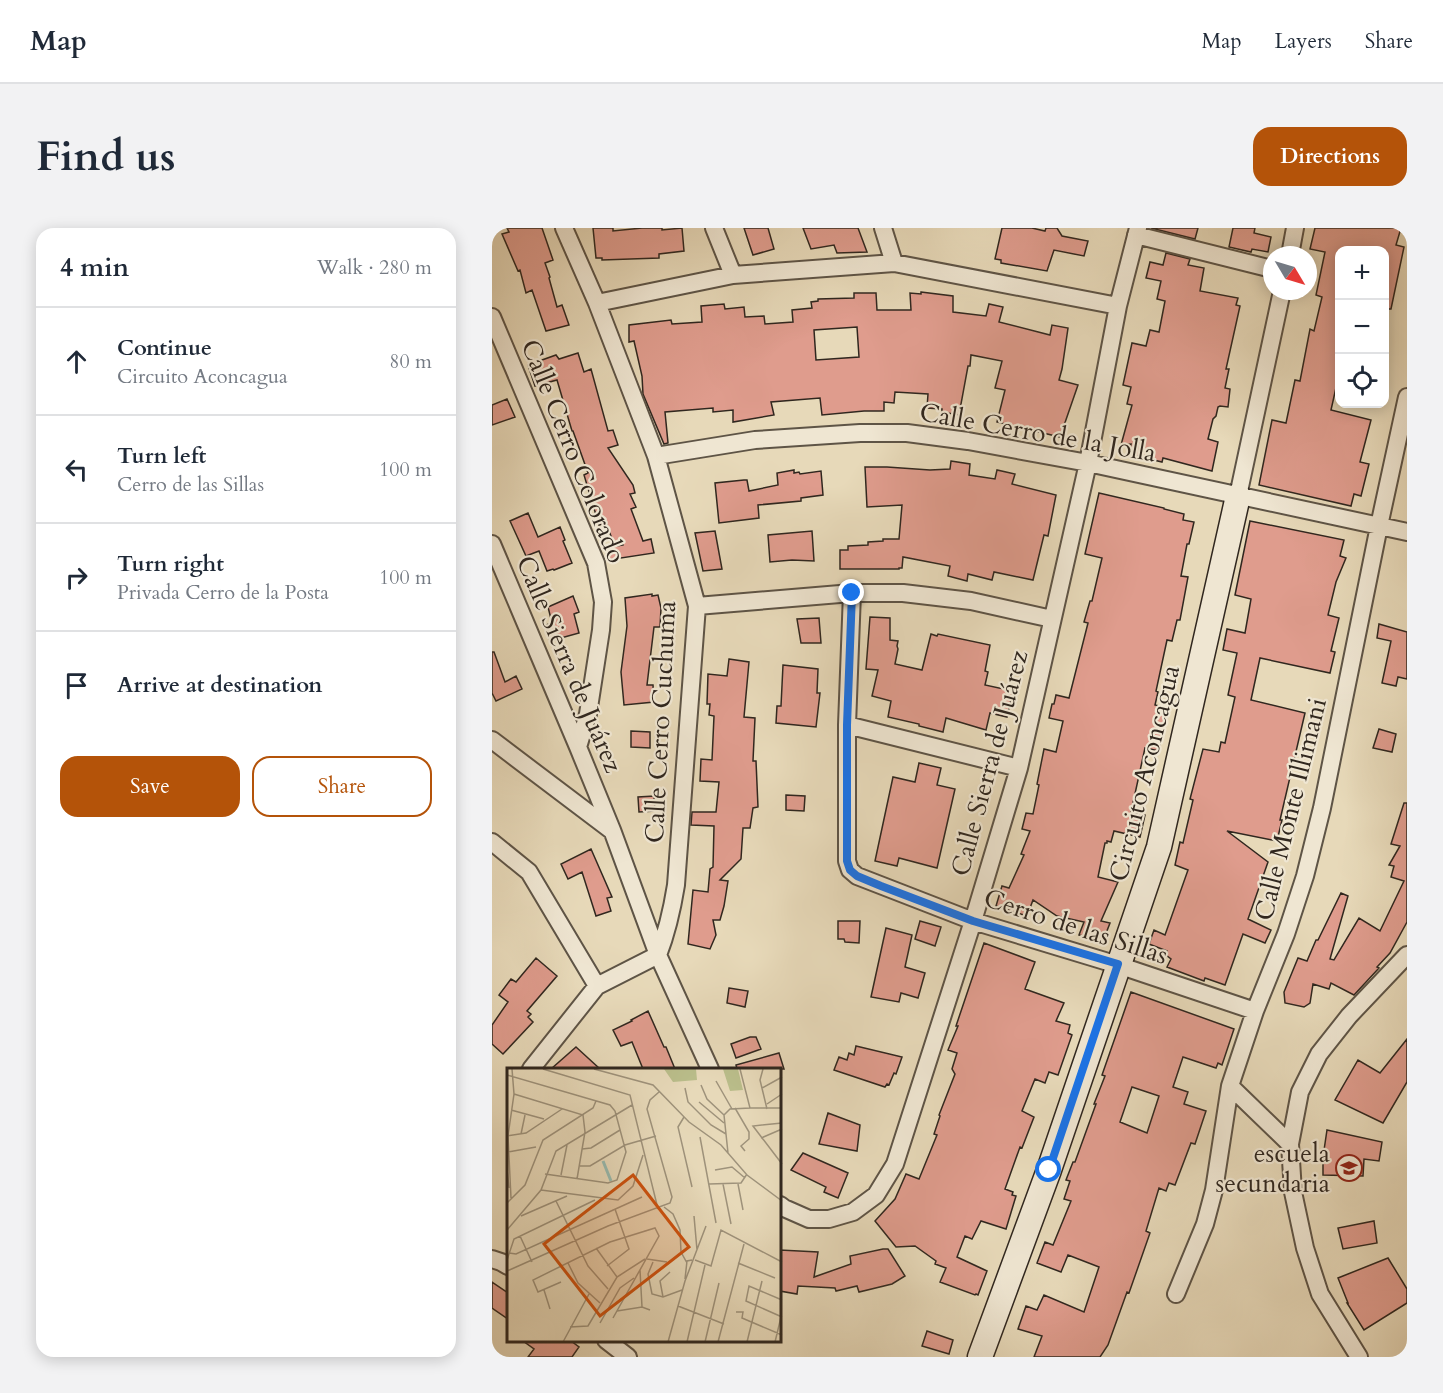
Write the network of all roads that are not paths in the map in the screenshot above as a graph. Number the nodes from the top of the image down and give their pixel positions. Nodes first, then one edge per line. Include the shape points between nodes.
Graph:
1 (564, 228) edge
2 (714, 228) edge
3 (883, 228) edge
4 (1295, 228) edge
5 (1137, 231) edge
6 (1292, 246) edge
7 (894, 263) junction
8 (1263, 266) edge
9 (733, 275) junction
10 (1280, 300) edge
11 (597, 303) junction
12 (1118, 306) junction
13 (492, 317) edge
14 (1407, 397) edge
15 (656, 456) junction
16 (1088, 463) junction
17 (1238, 496) junction
18 (1379, 526) junction
19 (1407, 532) edge
20 (492, 544) edge
21 (852, 593) junction
22 (697, 606) junction
23 (1052, 619) junction
24 (847, 725) junction
25 (492, 740) edge
26 (578, 747) junction
27 (1019, 768) junction
28 (612, 830) junction
29 (492, 842) edge
30 (973, 921) junction
31 (658, 955) junction
32 (1407, 955) edge
33 (1118, 964) junction
34 (597, 986) junction
35 (1255, 1011) junction
36 (532, 1068) edge
37 (710, 1068) edge
38 (1230, 1086) junction
39 (1290, 1144) junction
40 (782, 1206) edge
41 (492, 1259) edge
42 (507, 1265) edge
43 (1176, 1294) dead end
44 (607, 1342) edge
45 (984, 1356) edge
46 (628, 1357) edge
47 (1359, 1357) edge

1 - 11 street, Calle Cerro Cuchuma
2 - 9 street
3 - 7 street
4 - 6 street
5 - 8 street
5 - 12 street, Calle Sierra de Juárez
7 - 9 street
7 - 12 street
9 - 11 street
10 - 17 street, Circuito Aconcagua
11 - 15 street, Calle Cerro Cuchuma
12 - 16 street, Calle Sierra de Juárez
13 - 26 street, Calle Cerro Colorado via 596,563 603,602 601,630 588,714
14 - 18 street, Calle Monte Illimani
15 - 16 street, Calle Cerro de la Jolla via 755,440 907,433
15 - 22 street, Calle Cerro Cuchuma
16 - 17 street, Calle Cerro de la Jolla
16 - 23 street, Calle Sierra de Juárez
17 - 18 street, Calle Cerro de la Jolla
17 - 33 street, Circuito Aconcagua via 1159,848
18 - 19 street, Calle Cerro de la Jolla
18 - 35 street, Calle Monte Illimani via 1311,853 1286,934
20 - 26 street, Calle Sierra de Juárez
21 - 22 street
21 - 23 street via 903,593 971,601
21 - 24 street
22 - 31 street, Calle Cerro Cuchuma via 676,885 672,913
23 - 27 street, Calle Sierra de Juárez
24 - 27 street
24 - 30 street, Cerro de las Sillas via 850,870
25 - 28 street
26 - 28 street, Calle Sierra de Juárez
27 - 30 street, Calle Sierra de Juárez
28 - 31 street, Calle Sierra de Juárez
29 - 34 street via 529,872
30 - 33 street, Cerro de las Sillas
30 - 40 street, Calle Sierra de Juárez via 895,1164 876,1196 853,1212 829,1219 809,1219
31 - 34 street
31 - 37 street, Calle Sierra de Juárez
32 - 39 street via 1319,1053 1300,1092
33 - 35 street, Cerro de las Sillas
33 - 45 street, Circuito Aconcagua
34 - 36 street
35 - 38 street, Calle Monte Illimani
38 - 39 street
38 - 43 street, Calle Monte Illimani via 1214,1190
39 - 47 street via 1293,1192 1305,1248 1320,1294
41 - 42 street
44 - 46 street

